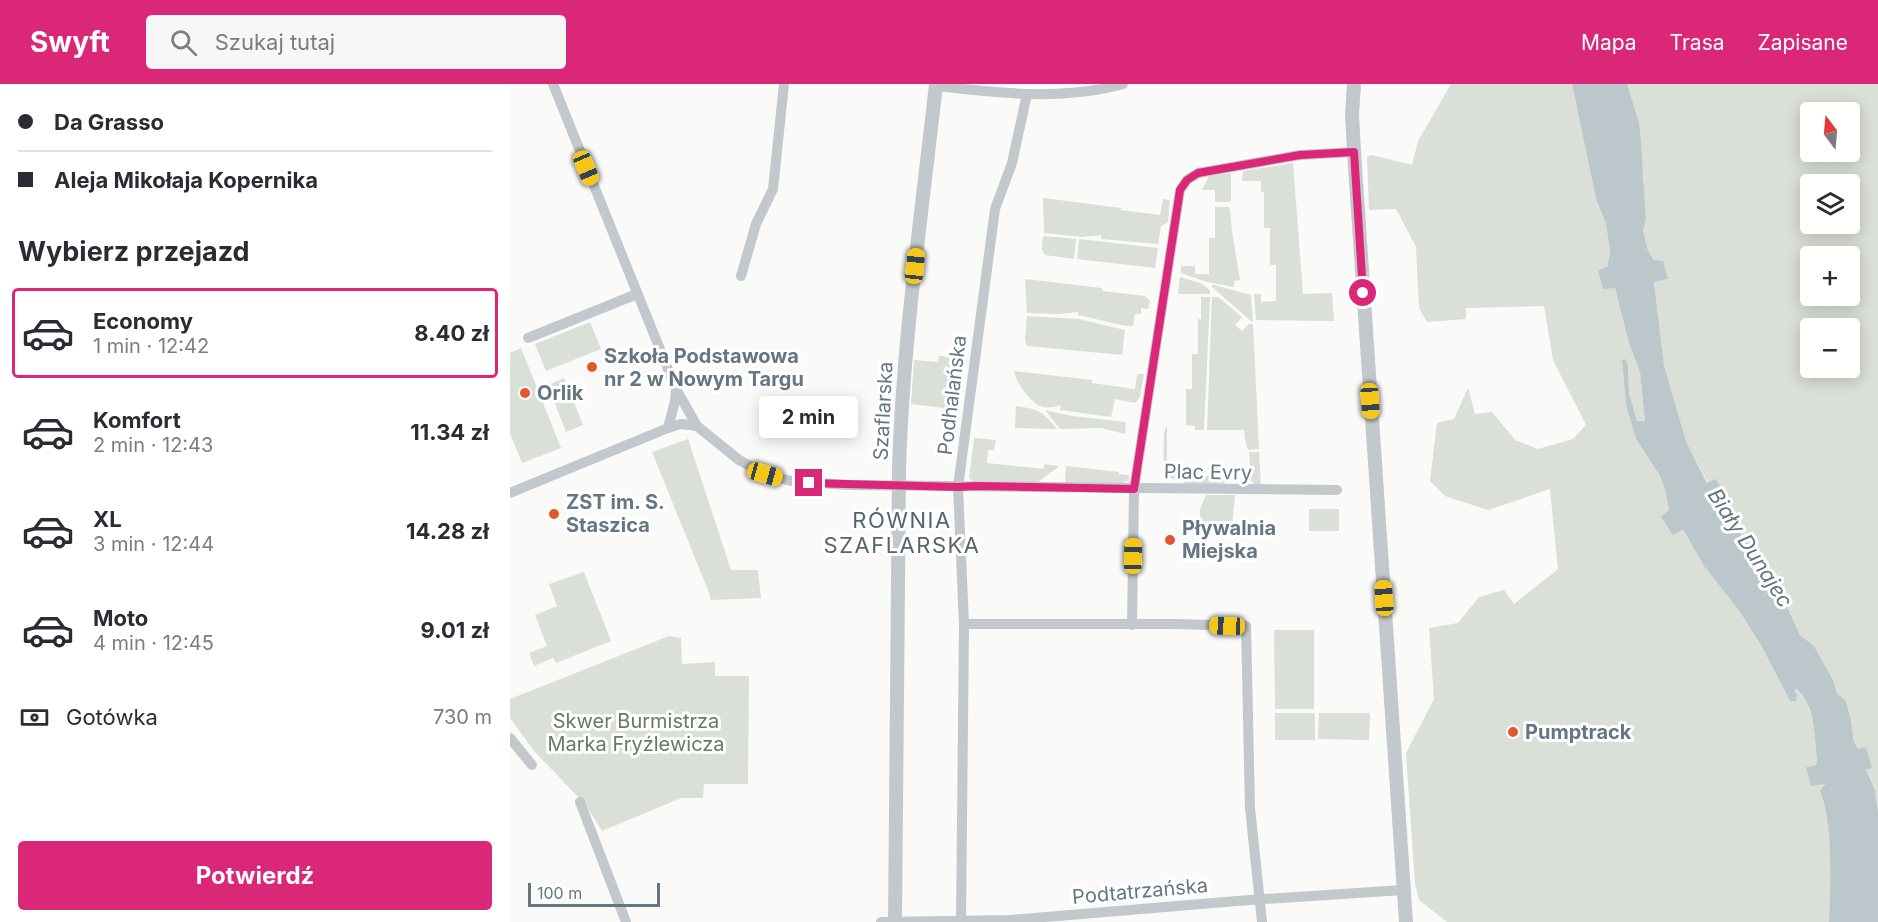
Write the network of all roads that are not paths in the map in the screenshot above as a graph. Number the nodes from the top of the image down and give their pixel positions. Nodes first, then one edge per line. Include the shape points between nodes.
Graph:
1 (553, 84) edge
2 (784, 84) edge
3 (1123, 84) edge
4 (1354, 84) edge
5 (936, 85) edge
6 (1027, 94) junction
7 (1354, 152) junction
8 (741, 276) dead end
9 (637, 294) junction
10 (528, 338) dead end
11 (676, 389) junction
12 (697, 426) junction
13 (668, 428) junction
14 (898, 486) junction
15 (958, 487) junction
16 (1134, 489) junction
17 (1337, 490) dead end
18 (510, 493) edge
19 (964, 624) junction
20 (1132, 625) junction
21 (510, 738) edge
22 (532, 765) dead end
23 (580, 802) dead end
24 (1403, 890) junction
25 (1260, 899) junction
26 (626, 922) edge
27 (881, 922) edge
28 (895, 922) edge
29 (961, 922) edge
30 (1262, 922) edge
31 (1406, 922) edge

1 - 9 street
2 - 8 street via 772,189 756,224
3 - 6 street via 1076,93
4 - 7 street
5 - 6 street
5 - 14 street, Szaflarska via 906,354
6 - 15 street, Podhalańska via 1012,163 995,209
7 - 16 street via 1300,155 1198,173 1180,190
7 - 24 street
9 - 10 street
9 - 11 street
11 - 12 street
11 - 13 street
12 - 13 street via 681,424
12 - 14 street, Plac Evry via 739,460 765,474 809,483
13 - 18 street
14 - 15 street, Plac Evry
14 - 28 street, Szaflarska
15 - 16 street, Plac Evry
15 - 19 street, Podhalańska
16 - 17 street, Plac Evry
16 - 20 street
19 - 20 street
19 - 29 street, Podhalańska
20 - 25 street via 1246,626 1250,808
21 - 22 street
23 - 26 street
24 - 25 street, Podtatrzańska
24 - 31 street
25 - 29 street, Podtatrzańska
25 - 30 street
27 - 28 street, Podtatrzańska
28 - 29 street, Podtatrzańska

